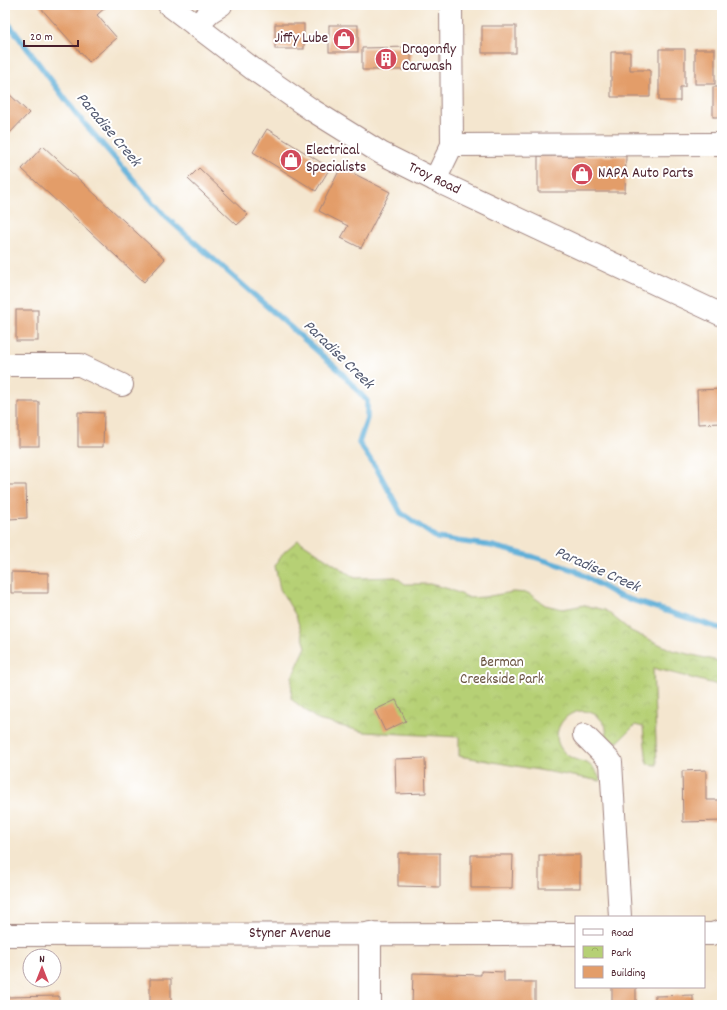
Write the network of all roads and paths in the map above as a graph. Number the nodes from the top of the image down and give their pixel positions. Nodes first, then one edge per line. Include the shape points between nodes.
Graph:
1 (169, 5) edge
2 (221, 5) edge
3 (452, 5) edge
4 (196, 26) junction
5 (722, 144) edge
6 (452, 145) junction
7 (435, 180) junction
8 (722, 315) edge
9 (5, 365) edge
10 (122, 385) dead end
11 (584, 735) dead end
12 (620, 916) edge
13 (370, 934) junction
14 (575, 934) edge
15 (5, 935) edge
16 (370, 1005) edge

1 - 4 street, Troy Road
2 - 4 street
3 - 6 street
4 - 7 street, Troy Road via 312,110 381,153
5 - 6 street
6 - 7 street
7 - 8 street, Troy Road
9 - 10 street via 80,365
11 - 12 street via 611,762
13 - 14 street, Styner Avenue
13 - 15 street, Styner Avenue
13 - 16 street

